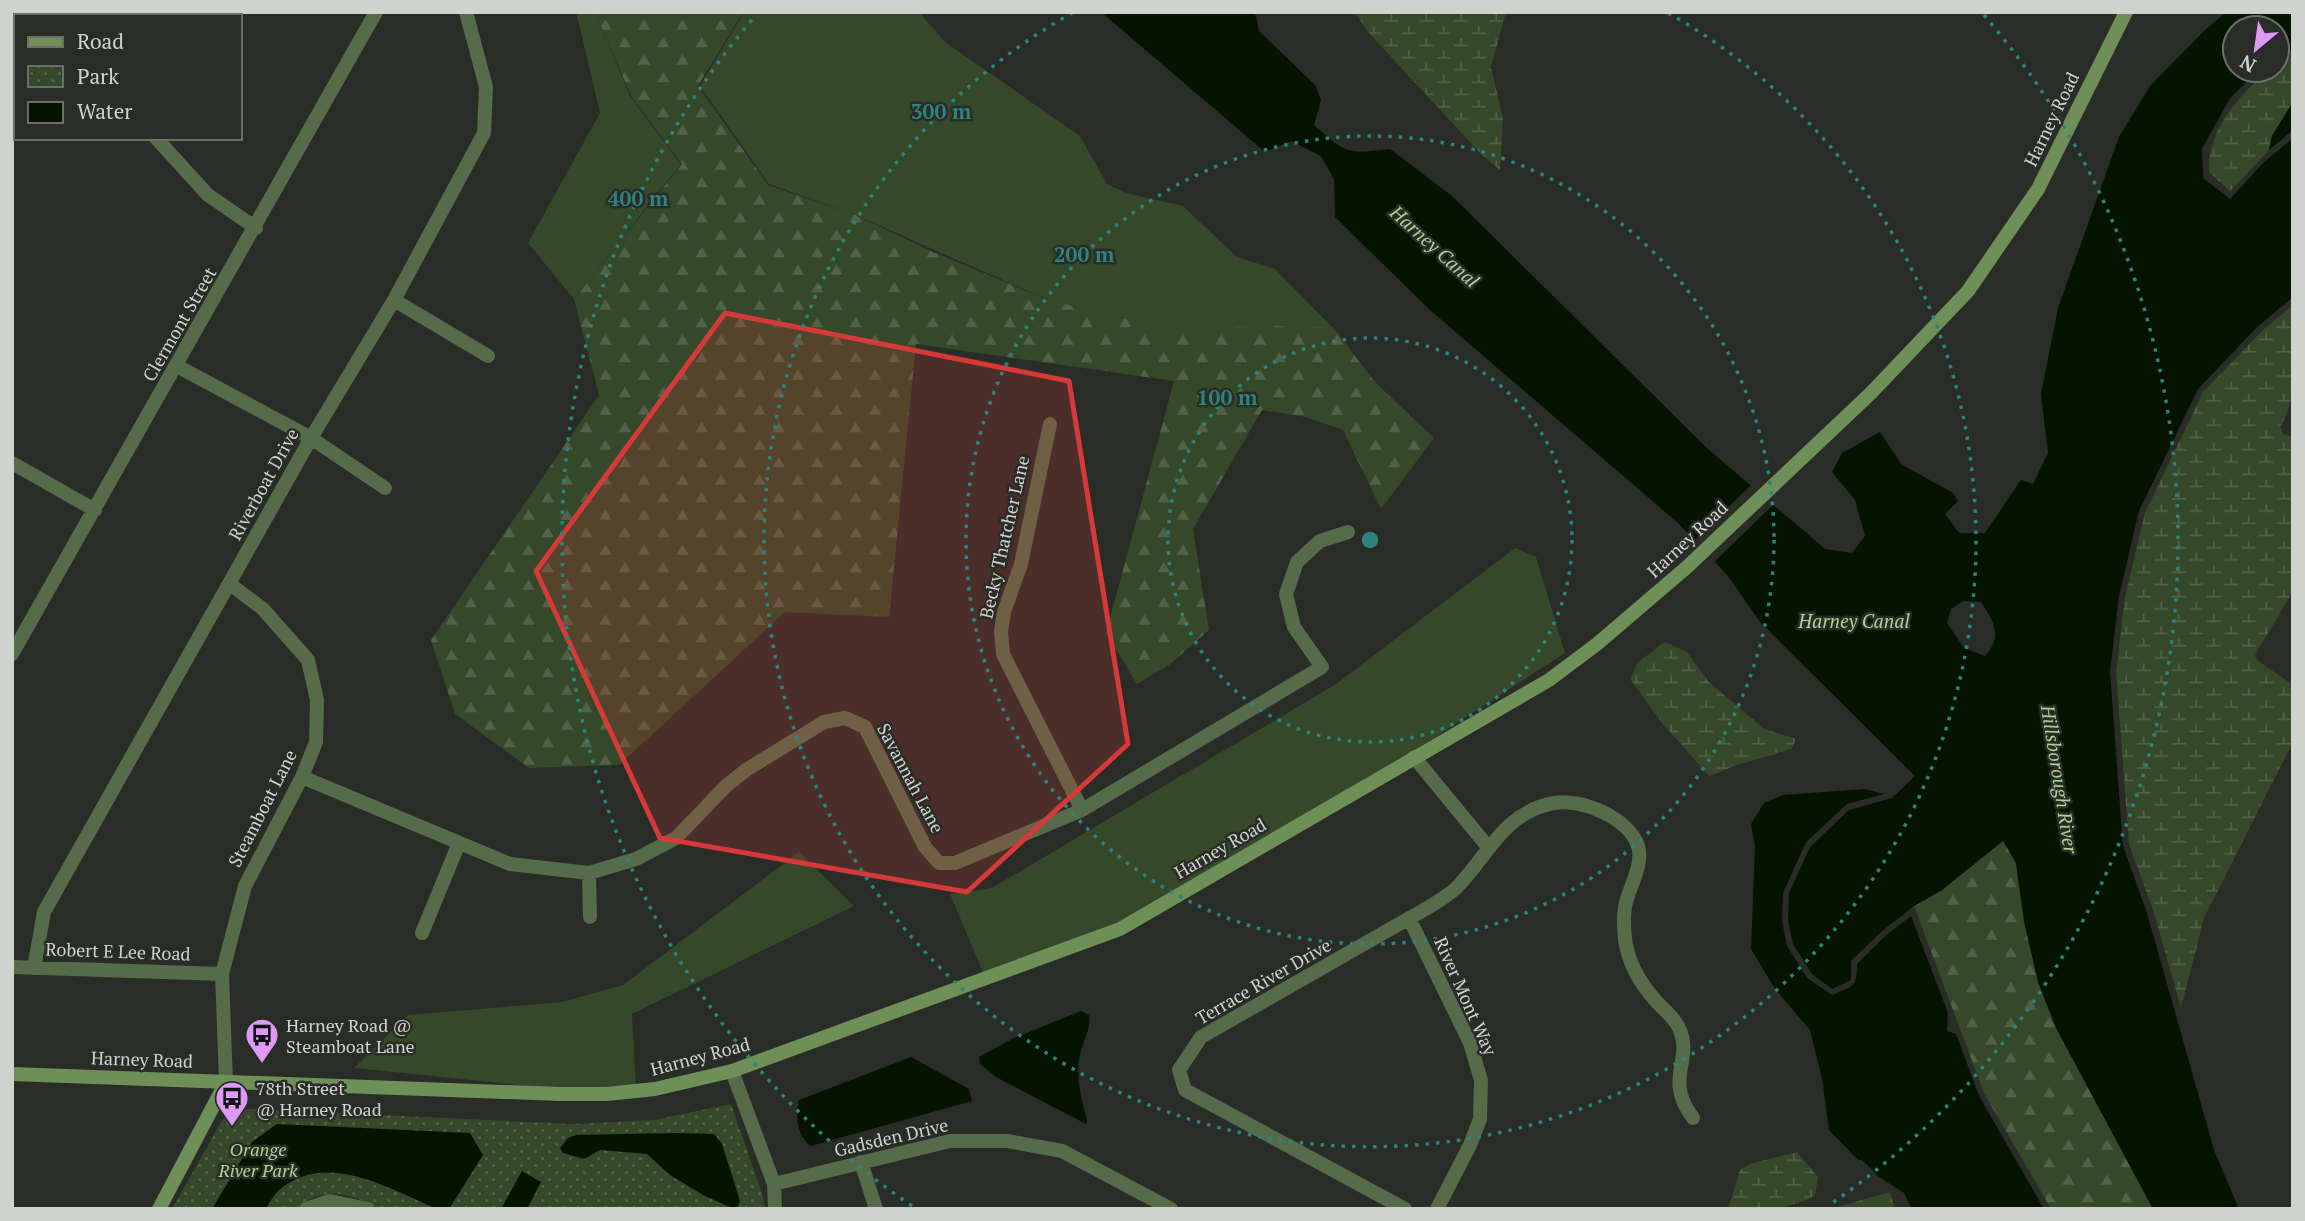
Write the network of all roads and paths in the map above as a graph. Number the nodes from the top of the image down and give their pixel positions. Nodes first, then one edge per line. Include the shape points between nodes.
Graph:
1 (376, 12) edge
2 (466, 12) edge
3 (2126, 12) edge
4 (158, 140) edge
5 (256, 228) junction
6 (394, 300) junction
7 (488, 356) dead end
8 (177, 366) junction
9 (1050, 424) dead end
10 (310, 438) junction
11 (12, 463) edge
12 (385, 488) dead end
13 (95, 510) junction
14 (1348, 532) dead end
15 (230, 584) junction
16 (12, 654) edge
17 (1414, 757) junction
18 (302, 777) junction
19 (1082, 810) junction
20 (459, 843) junction
21 (1488, 847) junction
22 (589, 873) junction
23 (590, 917) dead end
24 (1409, 918) junction
25 (422, 933) dead end
26 (12, 967) edge
27 (34, 968) junction
28 (222, 974) junction
29 (732, 1071) junction
30 (12, 1074) edge
31 (226, 1082) junction
32 (1693, 1118) dead end
33 (861, 1162) junction
34 (774, 1184) junction
35 (159, 1209) edge
36 (306, 1209) edge
37 (368, 1209) edge
38 (775, 1209) edge
39 (876, 1209) edge
40 (1171, 1209) edge
41 (1405, 1209) edge
42 (1437, 1209) edge

1 - 5 street, Clermont Street
2 - 6 street, Riverboat Drive via 486,88 484,133
3 - 17 street, Harney Road via 2038,188 1968,291 1871,393 1687,567 1597,644 1549,680
4 - 5 street via 208,195
5 - 8 street, Clermont Street
6 - 7 street
6 - 10 street, Riverboat Drive
8 - 10 street
8 - 13 street, Clermont Street
9 - 19 street, Becky Thatcher Lane via 1021,564 1004,612 1002,642 1003,654
10 - 12 street
10 - 15 street, Riverboat Drive
11 - 13 street
13 - 16 street, Clermont Street
14 - 19 street, Savannah Lane via 1320,541 1297,562 1286,594 1294,627 1322,667
15 - 18 street, Steamboat Lane via 263,609 308,660 317,700 316,742
15 - 27 street, Riverboat Drive via 44,912
17 - 21 street
17 - 29 street, Harney Road via 1121,929
18 - 20 street, Savannah Lane
18 - 28 street, Steamboat Lane via 245,886
19 - 22 street, Savannah Lane via 956,863 939,863 925,847 864,727 845,718 824,722 746,770 676,838 636,859
20 - 22 street, Savannah Lane via 510,864
20 - 25 street
21 - 24 street, Terrace River Drive via 1459,886
21 - 32 street, Terrace River Drive via 1505,826 1553,803 1602,811 1624,825 1638,846 1638,863 1625,906 1629,958 1640,980 1679,1029 1683,1053 1680,1095
22 - 23 street
24 - 41 street, Terrace River Drive via 1201,1037 1180,1070 1185,1090
24 - 42 street, River Mont Way via 1470,1043 1481,1080 1480,1119
26 - 27 street, Robert E Lee Road
27 - 28 street, Robert E Lee Road
28 - 31 street, Steamboat Lane
29 - 31 street, Harney Road via 655,1089 607,1094
29 - 34 street
30 - 31 street, Harney Road
31 - 35 street
33 - 34 street, Gadsden Drive
33 - 39 street
33 - 40 street, Gadsden Drive via 950,1140 1007,1141 1062,1152
34 - 38 street
36 - 37 street via 330,1201

